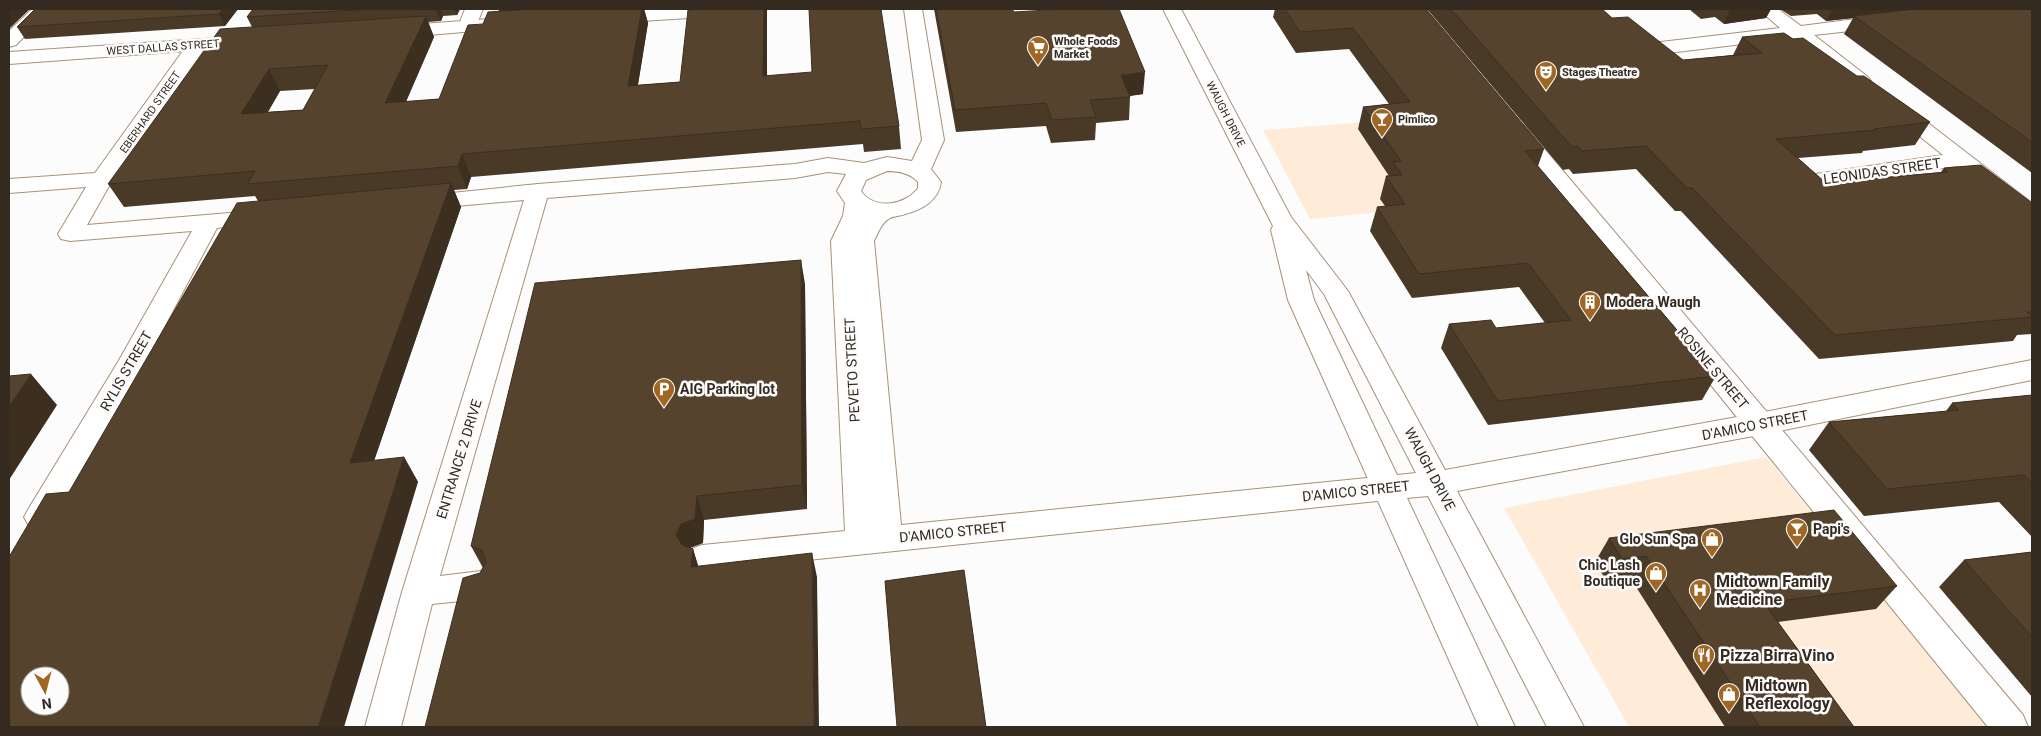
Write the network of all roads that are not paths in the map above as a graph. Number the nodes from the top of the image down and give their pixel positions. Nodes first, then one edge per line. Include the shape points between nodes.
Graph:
1 (42, 9) edge
2 (474, 9) edge
3 (737, 9) edge
4 (914, 9) edge
5 (1172, 9) edge
6 (1766, 9) edge
7 (690, 10) edge
8 (592, 18) edge
9 (1903, 19) edge
10 (524, 23) edge
11 (250, 25) edge
12 (467, 27) junction
13 (1797, 32) junction
14 (377, 33) edge
15 (268, 40) edge
16 (9, 42) edge
17 (238, 42) junction
18 (198, 45) junction
19 (1652, 49) edge
20 (9, 58) edge
21 (1502, 113) edge
22 (931, 126) junction
23 (1962, 160) junction
24 (887, 164) junction
25 (919, 170) junction
26 (102, 179) junction
27 (1802, 183) edge
28 (857, 185) junction
29 (9, 186) edge
30 (538, 191) junction
31 (402, 204) edge
32 (885, 210) junction
33 (2032, 214) edge
34 (286, 215) edge
35 (1280, 219) junction
36 (208, 223) junction
37 (2032, 370) edge
38 (1759, 424) junction
39 (1437, 483) junction
40 (1388, 488) junction
41 (40, 517) edge
42 (873, 540) junction
43 (702, 558) dead end
44 (481, 585) edge
45 (419, 592) junction
46 (383, 727) edge
47 (1497, 727) edge
48 (1566, 727) edge
49 (2010, 727) edge

1 - 16 street
2 - 12 street
3 - 7 street
4 - 22 street
5 - 35 street, WAUGH DRIVE
6 - 13 street
7 - 8 street
9 - 13 street
10 - 12 street
11 - 17 street
12 - 14 street
13 - 19 street
13 - 23 street
15 - 17 street, WEST DALLAS STREET
17 - 18 street, WEST DALLAS STREET
18 - 20 street, WEST DALLAS STREET
18 - 26 street, EBERHARD STREET
21 - 38 street, ROSINE STREET
22 - 24 street via 905,152
22 - 25 street via 933,140
23 - 27 street, LEONIDAS STREET
23 - 33 street
24 - 25 street
24 - 28 street
25 - 32 street via 929,186 922,198 906,207
26 - 29 street
26 - 36 street, EBERHARD STREET via 70,234
28 - 30 street via 795,171
28 - 32 street via 865,206
28 - 42 street, PEVETO STREET via 855,216 843,241
30 - 31 street
30 - 45 street, ENTRANCE 2 DRIVE
32 - 42 street, PEVETO STREET via 872,221 862,241
34 - 36 street
35 - 39 street, WAUGH DRIVE via 1335,291
35 - 40 street, WAUGH DRIVE via 1301,300
36 - 41 street, RYLIS STREET via 131,363
37 - 38 street, D'AMICO STREET
38 - 39 street, D'AMICO STREET
38 - 49 street, ROSINE STREET
39 - 40 street, D'AMICO STREET
39 - 48 street, WAUGH DRIVE
40 - 42 street, D'AMICO STREET
40 - 47 street, WAUGH DRIVE
42 - 43 street, D'AMICO STREET
44 - 45 street
45 - 46 street, ENTRANCE 2 DRIVE

